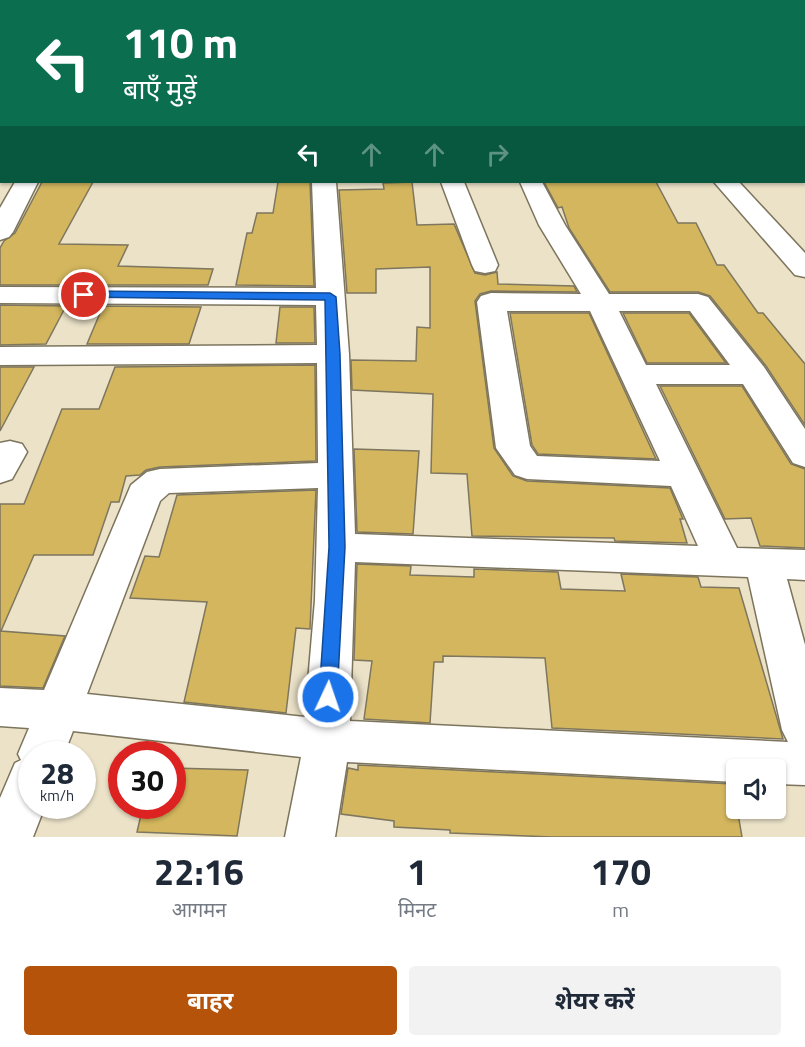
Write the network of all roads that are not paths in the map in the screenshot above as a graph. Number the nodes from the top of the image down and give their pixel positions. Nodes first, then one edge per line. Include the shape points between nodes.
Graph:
1 (324, 183) edge
2 (452, 183) edge
3 (531, 183) edge
4 (727, 183) edge
5 (17, 185) edge
6 (0, 230) edge
7 (485, 265) dead end
8 (805, 268) edge
9 (0, 295) edge
10 (330, 297) junction
11 (600, 302) junction
12 (334, 354) junction
13 (0, 356) edge
14 (753, 374) junction
15 (635, 375) junction
16 (805, 455) edge
17 (683, 474) junction
18 (335, 475) junction
19 (337, 547) junction
20 (723, 561) junction
21 (764, 564) junction
22 (805, 565) edge
23 (0, 707) edge
24 (58, 710) junction
25 (805, 730) edge
26 (326, 740) junction
27 (46, 741) edge
28 (805, 764) edge
29 (18, 814) edge
30 (9, 837) edge
31 (310, 837) edge

1 - 10 street
2 - 7 street
3 - 11 street via 552,225
4 - 8 street
5 - 6 street
9 - 10 street
10 - 12 street
11 - 14 street via 698,303
11 - 15 street
11 - 17 street via 491,302 513,448 527,467
12 - 13 street
12 - 18 street
14 - 15 street
14 - 16 street
15 - 17 street
17 - 20 street
18 - 19 street
18 - 24 street via 160,480 144,494
19 - 20 street
19 - 26 street
20 - 21 street
21 - 22 street
21 - 25 street
23 - 24 street
24 - 26 street
24 - 27 street
26 - 28 street
26 - 31 street
29 - 30 street

